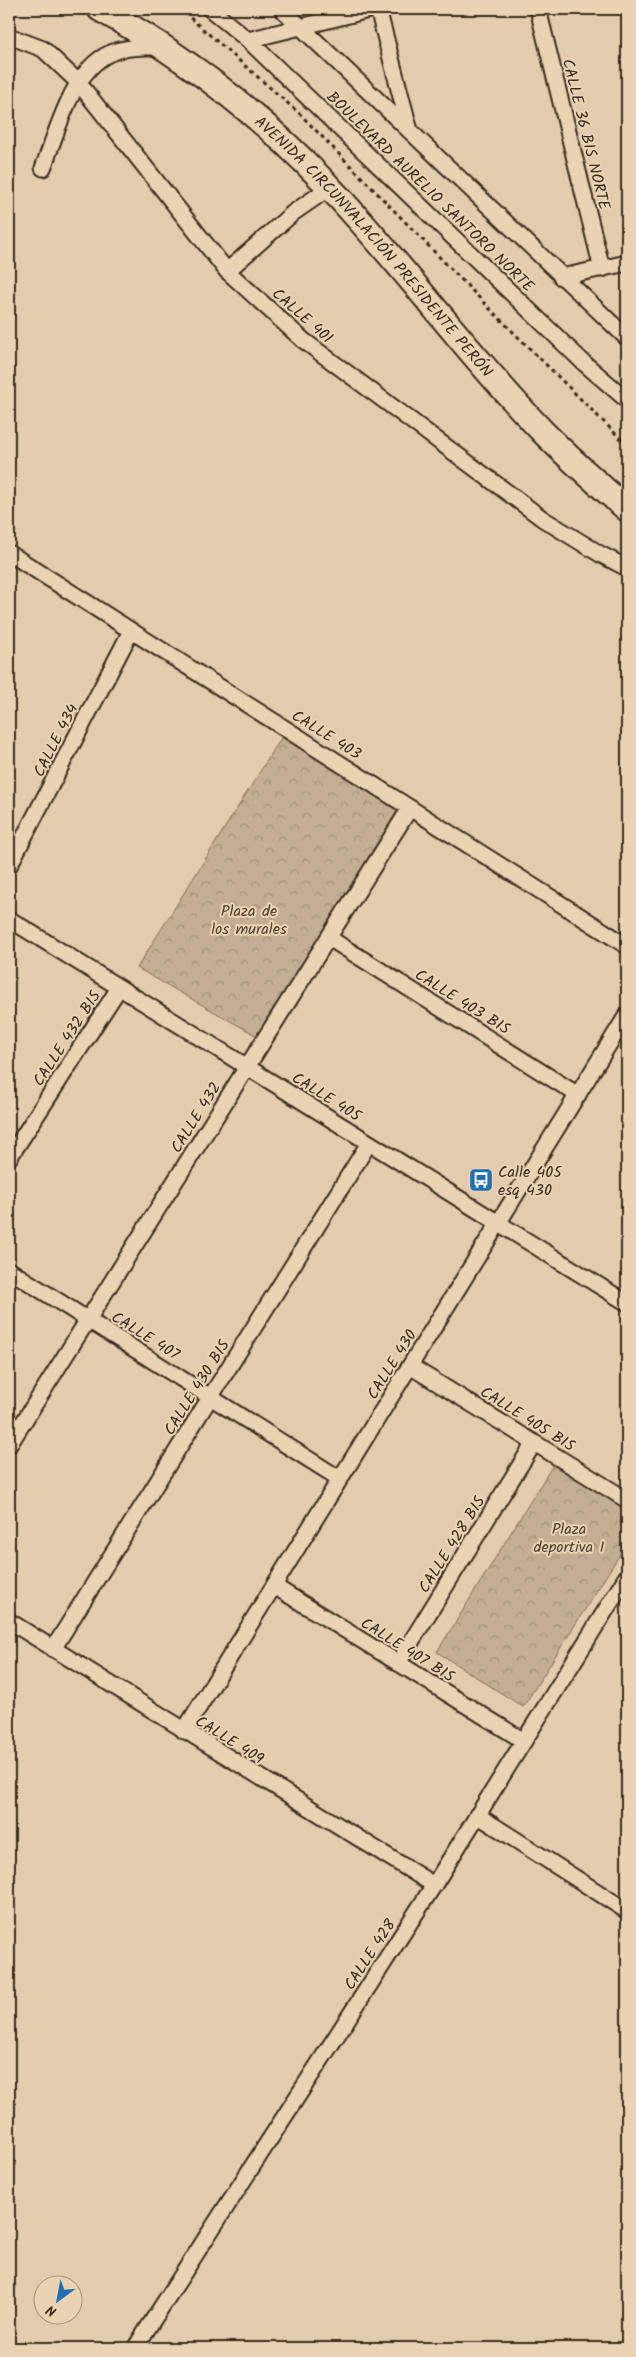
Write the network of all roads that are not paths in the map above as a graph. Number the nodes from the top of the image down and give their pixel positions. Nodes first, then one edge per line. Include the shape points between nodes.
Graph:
1 (100, 9) edge
2 (210, 9) edge
3 (282, 9) edge
4 (373, 9) edge
5 (378, 9) edge
6 (538, 9) edge
7 (300, 26) junction
8 (9, 36) edge
9 (248, 40) junction
10 (162, 46) junction
11 (78, 82) junction
12 (410, 131) junction
13 (43, 168) dead end
14 (330, 188) junction
15 (627, 263) edge
16 (602, 269) junction
17 (227, 271) junction
18 (561, 277) junction
19 (627, 338) edge
20 (627, 400) edge
21 (627, 509) edge
22 (9, 553) edge
23 (627, 568) edge
24 (131, 631) junction
25 (410, 808) junction
26 (9, 866) edge
27 (9, 919) edge
28 (328, 938) junction
29 (627, 946) edge
30 (119, 988) junction
31 (627, 1015) edge
32 (247, 1067) junction
33 (578, 1095) junction
34 (369, 1143) junction
35 (9, 1158) edge
36 (498, 1223) junction
37 (9, 1270) edge
38 (627, 1303) edge
39 (88, 1320) junction
40 (410, 1366) junction
41 (211, 1397) junction
42 (9, 1442) edge
43 (534, 1443) junction
44 (340, 1479) junction
45 (627, 1500) edge
46 (627, 1576) edge
47 (274, 1586) junction
48 (9, 1621) edge
49 (53, 1649) junction
50 (398, 1663) junction
51 (184, 1731) junction
52 (524, 1741) junction
53 (477, 1815) junction
54 (434, 1885) junction
55 (627, 1911) edge
56 (136, 2348) edge

1 - 10 main road, AVENIDA CIRCUNVALACIÓN PRESIDENTE PERÓN
2 - 9 street, BOULEVARD AURELIO SANTORO NORTE
3 - 7 street, BOULEVARD AURELIO SANTORO NORTE
4 - 7 street
5 - 12 street
6 - 16 street, CALLE 36 BIS NORTE
7 - 9 street
7 - 12 street, BOULEVARD AURELIO SANTORO NORTE
8 - 11 street, CALLE 401 via 43,49
9 - 20 street, BOULEVARD AURELIO SANTORO NORTE via 584,363
10 - 11 street via 116,50 96,60
10 - 14 main road, AVENIDA CIRCUNVALACIÓN PRESIDENTE PERÓN via 240,104
11 - 13 street
11 - 17 street, CALLE 401
12 - 18 street, BOULEVARD AURELIO SANTORO NORTE
14 - 17 street via 293,213
14 - 21 main road, AVENIDA CIRCUNVALACIÓN PRESIDENTE PERÓN via 543,432
15 - 16 street
16 - 18 street
17 - 23 street, CALLE 401 via 303,340 485,477 543,519
18 - 19 street, BOULEVARD AURELIO SANTORO NORTE
22 - 24 street, CALLE 403
24 - 25 street, CALLE 403
24 - 26 street, CALLE 434
25 - 28 street, CALLE 432
25 - 29 street, CALLE 403
27 - 30 street, CALLE 405
28 - 32 street, CALLE 432
28 - 33 street, CALLE 403 BIS
30 - 32 street, CALLE 405
30 - 35 street, CALLE 432 BIS
31 - 33 street, CALLE 430
32 - 34 street, CALLE 405
32 - 39 street, CALLE 432
33 - 36 street, CALLE 430
34 - 36 street, CALLE 405
34 - 41 street, CALLE 430 BIS
36 - 38 street, CALLE 405
36 - 40 street, CALLE 430
37 - 39 street, CALLE 407
39 - 41 street, CALLE 407
39 - 42 street, CALLE 432
40 - 43 street, CALLE 405 BIS
40 - 44 street, CALLE 430
41 - 44 street, CALLE 407
41 - 49 street, CALLE 430 BIS
43 - 45 street, CALLE 405 BIS
43 - 50 street, CALLE 428 BIS
44 - 47 street, CALLE 430
46 - 52 street, CALLE 428
47 - 50 street, CALLE 407 BIS
47 - 51 street, CALLE 430
48 - 49 street, CALLE 409
49 - 51 street, CALLE 409
50 - 52 street, CALLE 407 BIS
51 - 54 street, CALLE 409
52 - 53 street, CALLE 428
53 - 54 street, CALLE 428
53 - 55 street
54 - 56 street, CALLE 428

